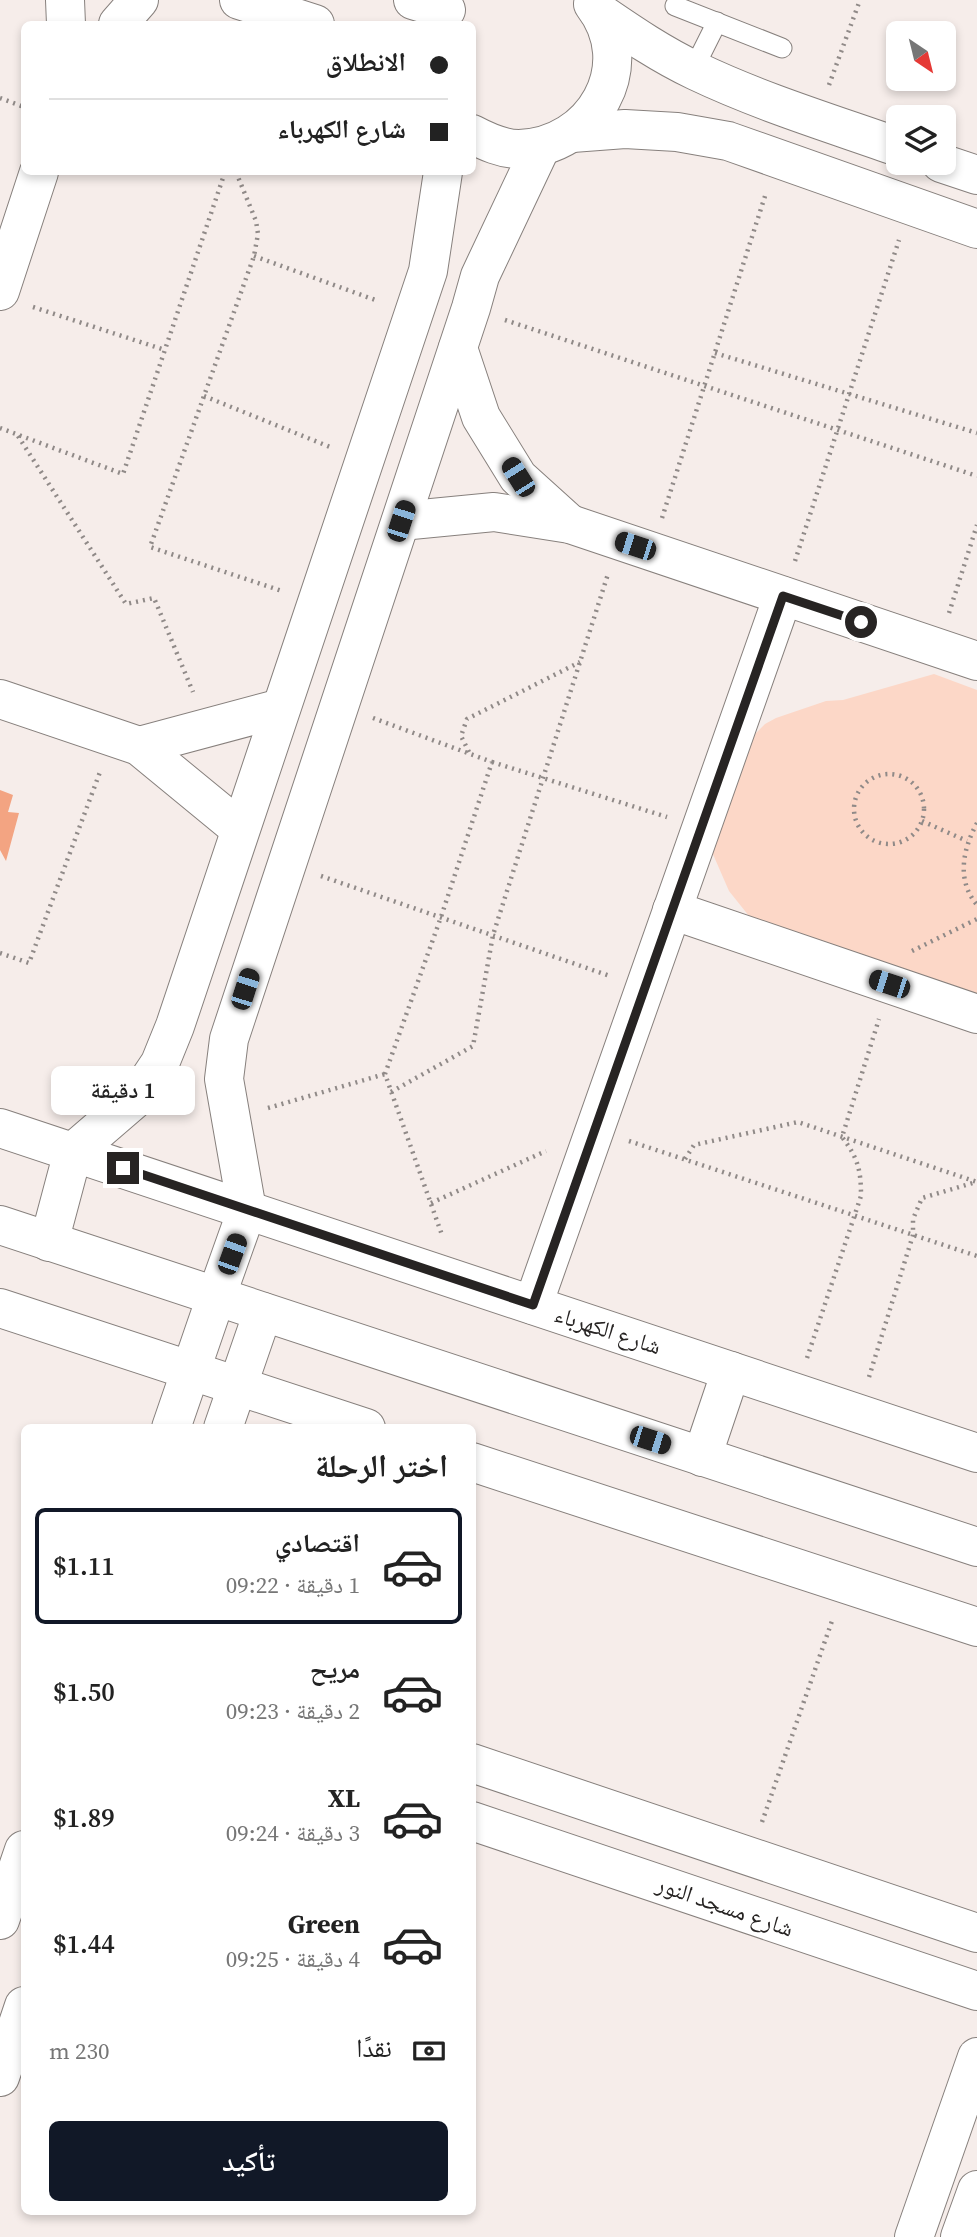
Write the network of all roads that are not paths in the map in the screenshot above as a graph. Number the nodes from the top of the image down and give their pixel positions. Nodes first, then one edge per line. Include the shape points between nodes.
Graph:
1 (65, 0) edge
2 (139, 0) edge
3 (239, 0) edge
4 (595, 6) edge
5 (675, 6) dead end
6 (66, 21) edge
7 (121, 21) edge
8 (306, 21) edge
9 (717, 22) junction
10 (782, 48) dead end
11 (693, 70) junction
12 (476, 136) edge
13 (557, 140) junction
14 (886, 143) edge
15 (38, 175) edge
16 (443, 175) edge
17 (977, 229) edge
18 (13, 298) edge
19 (458, 348) junction
20 (401, 521) junction
21 (570, 524) junction
22 (783, 596) junction
23 (977, 661) edge
24 (0, 699) edge
25 (281, 708) junction
26 (126, 742) junction
27 (240, 829) junction
28 (672, 910) junction
29 (977, 1014) edge
30 (0, 1128) edge
31 (73, 1152) junction
32 (247, 1210) junction
33 (0, 1225) edge
34 (49, 1241) junction
35 (216, 1297) junction
36 (533, 1305) junction
37 (0, 1308) edge
38 (263, 1312) junction
39 (190, 1371) junction
40 (731, 1371) junction
41 (238, 1386) junction
42 (172, 1424) edge
43 (224, 1424) edge
44 (354, 1424) edge
45 (977, 1453) edge
46 (702, 1457) junction
47 (476, 1463) edge
48 (977, 1547) edge
49 (977, 1627) edge
50 (476, 1764) edge
51 (476, 1822) edge
52 (21, 1859) edge
53 (0, 1920) edge
54 (965, 1929) edge
55 (936, 1977) junction
56 (977, 1991) edge
57 (21, 2015) edge
58 (977, 2057) edge
59 (0, 2077) edge
60 (977, 2190) edge
61 (914, 2237) edge
62 (960, 2237) edge

1 - 6 street
2 - 7 street
3 - 8 street
4 - 11 street via 645,43
4 - 13 street via 611,49 607,88 587,120
5 - 9 lane
9 - 10 lane
9 - 11 lane
11 - 14 street via 743,93
12 - 13 street via 516,149
13 - 17 street via 625,129 728,141
13 - 19 street via 480,276
15 - 18 street
16 - 25 street via 428,271
19 - 20 street
19 - 21 street via 481,417 518,477
20 - 21 street via 494,512
20 - 32 street via 229,1039 224,1079
21 - 22 street
22 - 23 street
22 - 28 street
24 - 26 street
25 - 26 street via 207,728
25 - 27 street
26 - 27 street
27 - 31 street via 160,1063 138,1096
28 - 29 street
28 - 36 street
30 - 31 street, شارع الكهرباء
31 - 32 street, شارع الكهرباء
31 - 34 street
32 - 35 street
32 - 36 street, شارع الكهرباء
33 - 34 street
34 - 35 street
35 - 38 street
35 - 39 street
36 - 40 street, شارع الكهرباء
37 - 39 street
38 - 41 street
38 - 46 street
39 - 41 street
39 - 42 street
40 - 45 street, شارع الكهرباء
40 - 46 street
41 - 43 street
41 - 44 street
46 - 48 street
47 - 49 street
50 - 54 street
51 - 55 street, شارع مسجد النور
52 - 53 street
54 - 55 street
55 - 56 street, شارع مسجد النور
57 - 59 street
58 - 61 street
60 - 62 street

